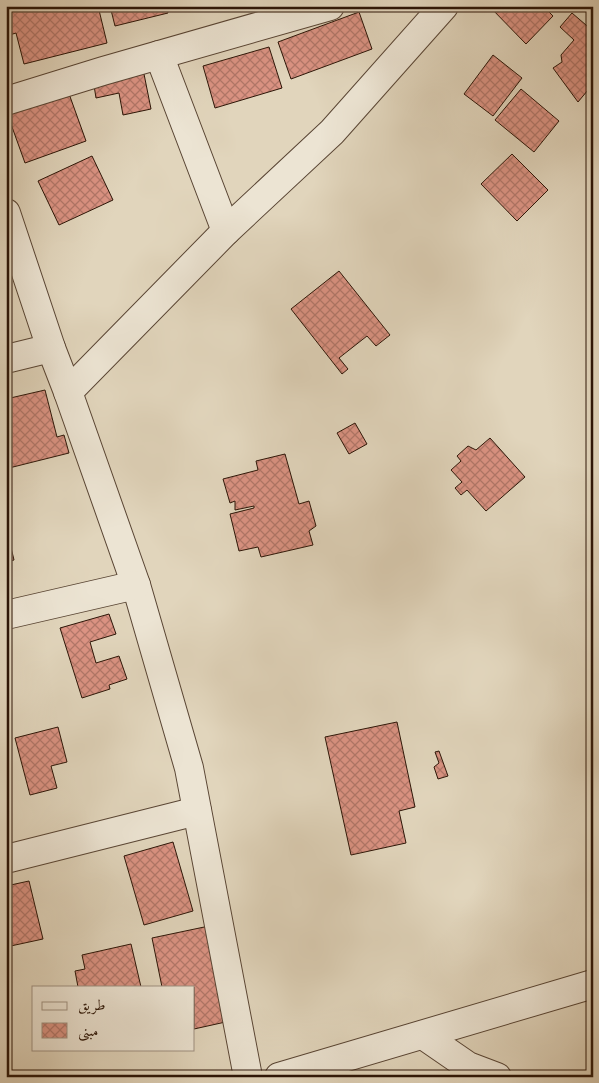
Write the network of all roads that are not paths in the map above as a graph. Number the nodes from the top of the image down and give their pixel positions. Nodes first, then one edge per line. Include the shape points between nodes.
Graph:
1 (330, 6) edge
2 (431, 13) edge
3 (159, 55) junction
4 (6, 101) edge
5 (6, 213) edge
6 (226, 231) junction
7 (51, 348) junction
8 (6, 359) edge
9 (68, 392) junction
10 (136, 585) junction
11 (6, 615) edge
12 (197, 811) junction
13 (6, 859) edge
14 (593, 984) edge
15 (423, 1035) junction
16 (466, 1071) edge
17 (248, 1077) edge
18 (279, 1077) edge
19 (497, 1077) edge

1 - 3 street
2 - 6 street via 332,132
3 - 4 street
3 - 6 street
5 - 7 street
6 - 9 street
7 - 8 street
7 - 9 street
9 - 10 street
10 - 11 street
10 - 12 street via 189,768
12 - 13 street
12 - 17 street
14 - 15 street
15 - 16 street
15 - 18 street
16 - 19 street

